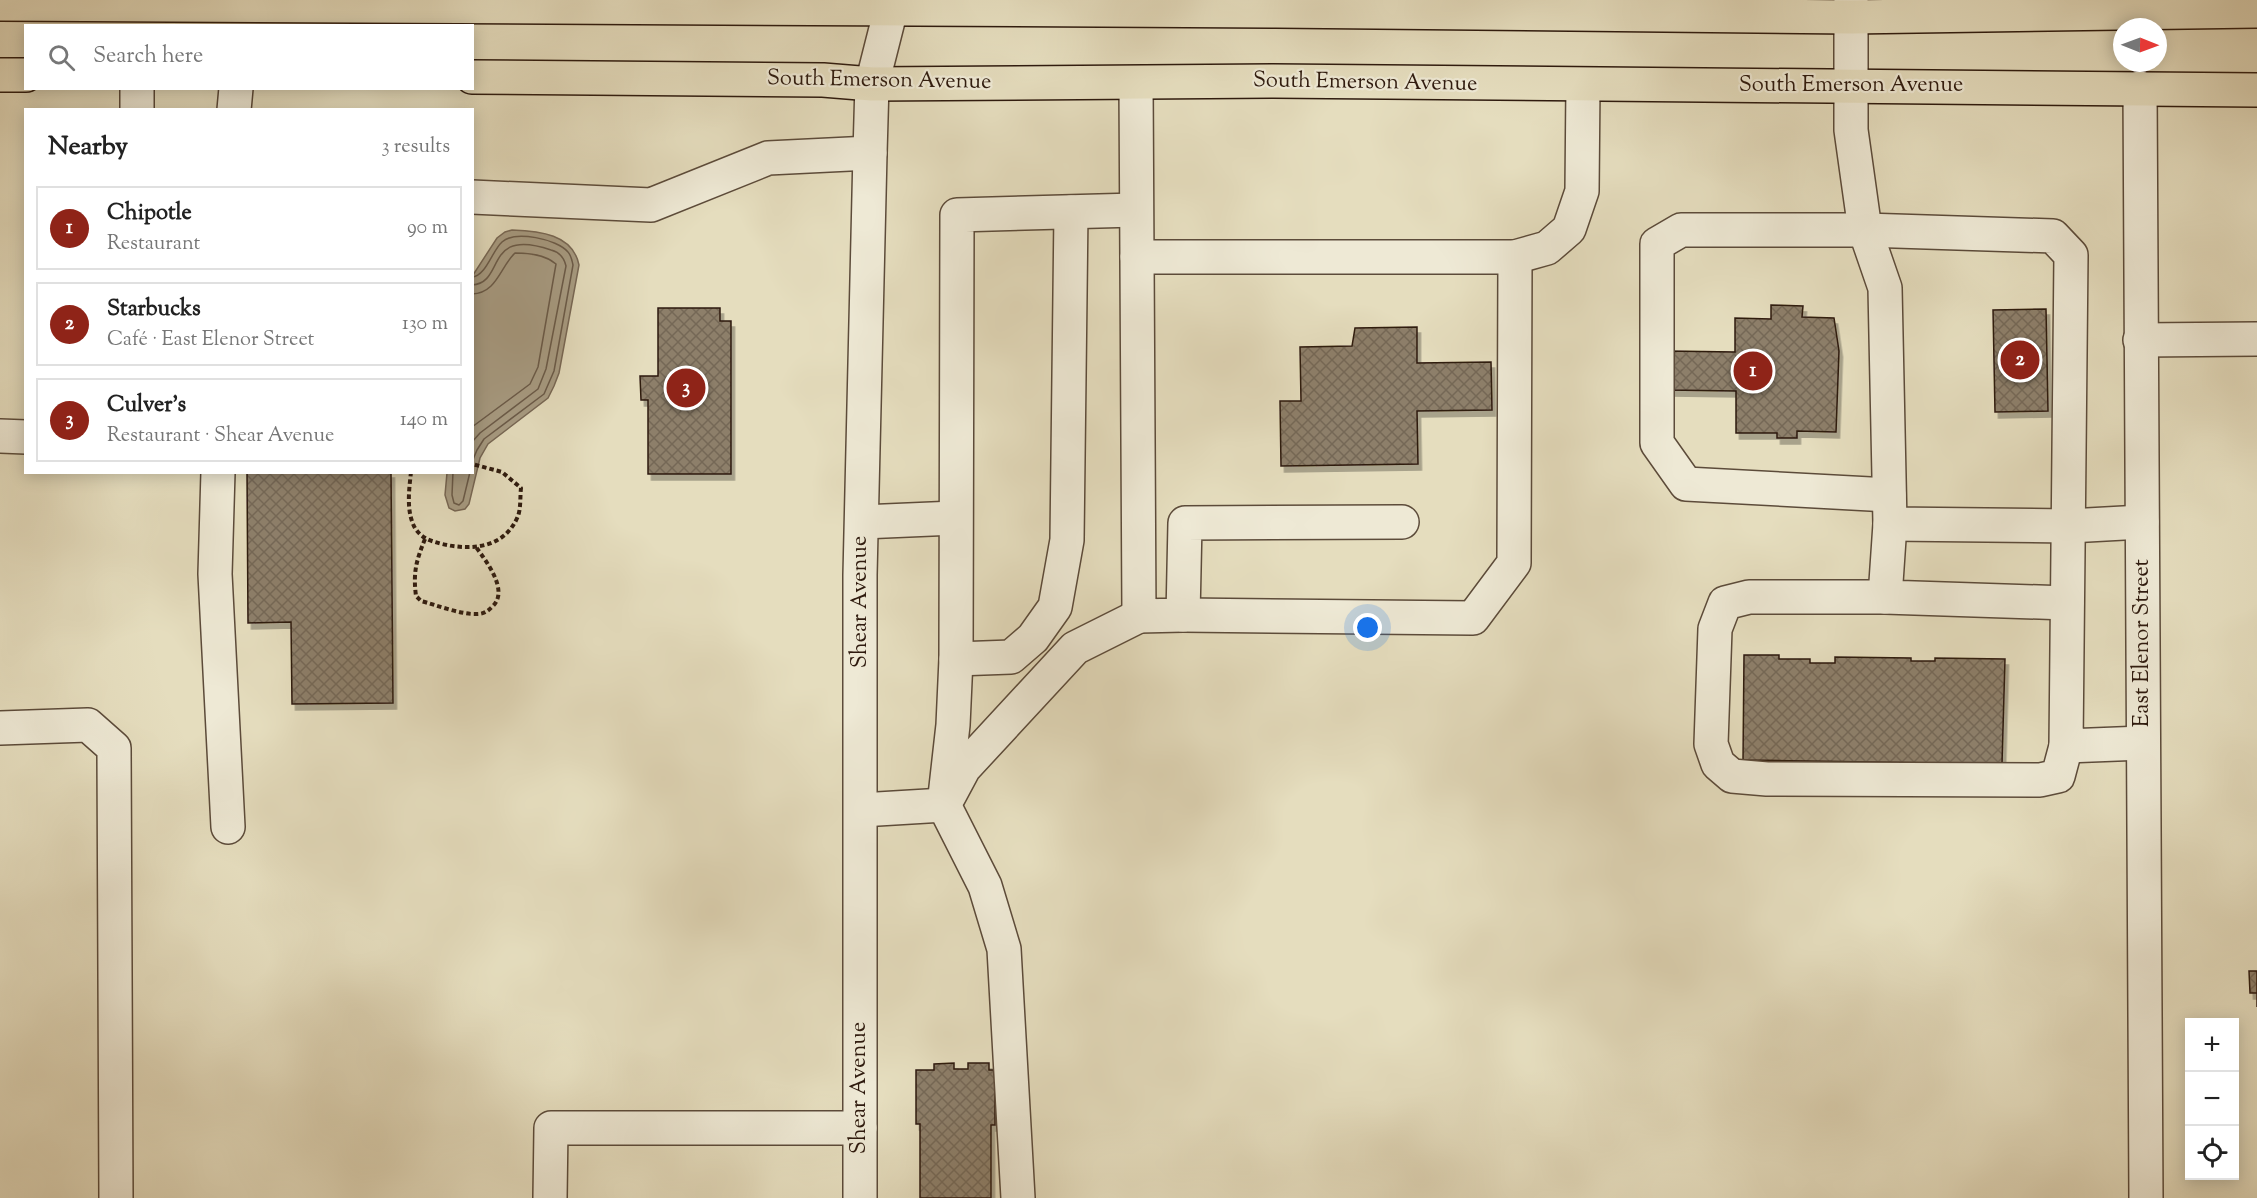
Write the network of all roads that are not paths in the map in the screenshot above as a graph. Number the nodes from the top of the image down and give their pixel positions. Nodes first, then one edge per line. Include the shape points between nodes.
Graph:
1 (2026, 0) edge
2 (204, 2) edge
3 (545, 3) edge
4 (0, 4) edge
5 (891, 5) edge
6 (1851, 9) edge
7 (2257, 11) edge
8 (2072, 13) junction
9 (0, 75) edge
10 (24, 75) edge
11 (474, 77) edge
12 (1136, 83) junction
13 (872, 84) junction
14 (1583, 85) junction
15 (1851, 86) junction
16 (2140, 88) junction
17 (137, 90) edge
18 (236, 90) edge
19 (2257, 90) edge
20 (137, 108) edge
21 (234, 108) edge
22 (870, 153) junction
23 (474, 197) edge
24 (1136, 210) junction
25 (1071, 212) junction
26 (1865, 230) junction
27 (1137, 257) junction
28 (1515, 257) junction
29 (2257, 339) edge
30 (2140, 340) junction
31 (0, 436) edge
32 (24, 436) edge
33 (219, 474) edge
34 (1889, 510) junction
35 (955, 519) junction
36 (861, 522) junction
37 (1402, 522) dead end
38 (2142, 522) junction
39 (2069, 526) junction
40 (1885, 597) junction
41 (2067, 603) junction
42 (1184, 615) junction
43 (1139, 616) junction
44 (956, 659) junction
45 (0, 728) edge
46 (2143, 743) junction
47 (2066, 747) junction
48 (944, 805) junction
49 (861, 810) junction
50 (228, 827) dead end
51 (860, 1128) junction
52 (116, 1198) edge
53 (550, 1198) edge
54 (860, 1198) edge
55 (1018, 1198) edge
56 (2146, 1198) edge

1 - 8 main road
2 - 3 main road
2 - 4 main road
3 - 5 main road
5 - 6 main road
5 - 13 street, Shear Avenue
6 - 8 main road
6 - 15 street
7 - 8 main road
9 - 10 main road
11 - 13 main road, South Emerson Avenue via 823,80
12 - 13 main road, South Emerson Avenue
12 - 14 main road, South Emerson Avenue
12 - 24 street
13 - 22 street, Shear Avenue
14 - 15 main road, South Emerson Avenue
14 - 28 street via 1582,191 1569,229 1547,248
15 - 16 main road, South Emerson Avenue
15 - 26 street via 1851,130
16 - 19 main road, South Emerson Avenue
16 - 30 street, East Elenor Street
17 - 20 street
18 - 21 street
22 - 23 street via 768,158 651,205
22 - 36 street, Shear Avenue
24 - 25 street
24 - 27 street
25 - 35 street via 957,215
25 - 44 street via 1066,540 1055,607 1033,638 1011,657
26 - 34 street via 1885,288
26 - 34 street via 1681,230 1657,244 1657,442 1686,484
26 - 39 street via 2053,236 2071,255
27 - 28 street
27 - 43 street
28 - 42 street via 1514,563 1473,618
29 - 30 street
30 - 38 street, East Elenor Street
31 - 32 street
33 - 50 street via 215,574
34 - 39 street
34 - 40 street
35 - 36 street
35 - 44 street
36 - 49 street, Shear Avenue
37 - 42 street via 1185,523
38 - 39 street
38 - 46 street, East Elenor Street
39 - 41 street
40 - 41 street
40 - 47 street via 1749,597 1725,603 1714,629 1711,744 1718,764 1732,776 1767,778 2040,780 2058,776
41 - 47 street
42 - 43 street
43 - 48 street via 1075,648 964,768
44 - 48 street
45 - 52 street via 88,725 114,748
46 - 47 street
46 - 56 street, East Elenor Street
48 - 49 street
48 - 55 street via 985,886 1004,949
49 - 51 street, Shear Avenue
51 - 53 street via 551,1128
51 - 54 street, Shear Avenue

